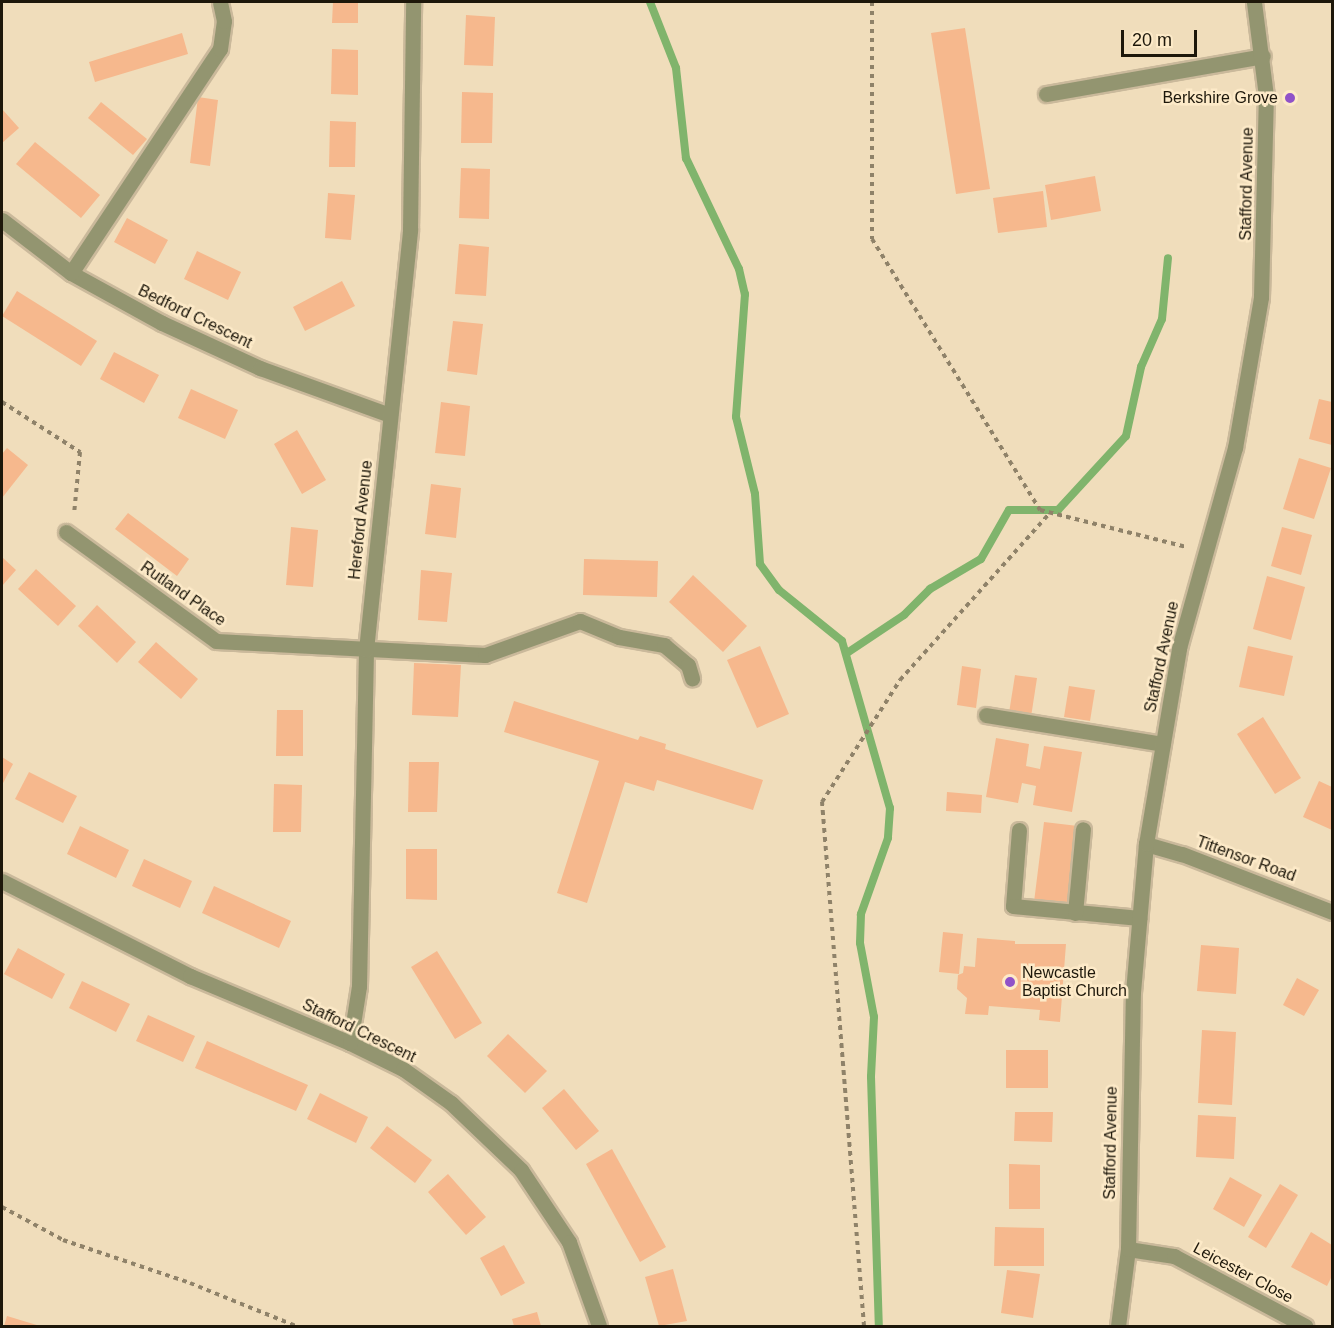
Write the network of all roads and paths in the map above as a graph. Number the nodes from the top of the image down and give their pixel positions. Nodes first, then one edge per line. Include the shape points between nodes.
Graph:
1 (220, 2) edge
2 (413, 2) edge
3 (872, 2) edge
4 (1254, 2) edge
5 (1263, 56) junction
6 (1046, 94) dead end
7 (2, 220) edge
8 (71, 273) junction
9 (2, 402) edge
10 (390, 415) junction
11 (1050, 513) junction
12 (69, 534) joint
13 (1206, 552) junction
14 (366, 650) junction
15 (692, 678) dead end
16 (986, 715) dead end
17 (1163, 744) junction
18 (1083, 829) dead end
19 (1019, 830) dead end
20 (1146, 844) junction
21 (2, 881) edge
22 (1332, 912) edge
23 (1075, 913) junction
24 (1139, 918) junction
25 (350, 1043) junction
26 (2, 1207) edge
27 (1128, 1249) junction
28 (296, 1326) edge
29 (599, 1326) edge
30 (864, 1326) edge
31 (1118, 1326) edge
32 (1305, 1326) edge

1 - 8 street via 224,21 220,49
2 - 10 street, Hereford Avenue via 410,230
3 - 11 path via 872,239 1040,510
4 - 5 street, Stafford Avenue
5 - 6 street
5 - 13 street, Stafford Avenue via 1267,162 1261,297 1235,448
7 - 8 street, Bedford Crescent
8 - 10 street, Bedford Crescent via 162,323 260,368
9 - 12 path via 81,452
10 - 14 street, Hereford Avenue
11 - 13 path
11 - 30 path via 900,680 822,802
12 - 14 street, Rutland Place via 216,641
13 - 17 street, Stafford Avenue via 1179,648
14 - 15 street, Rutland Place via 485,655 580,621 619,638 664,645 688,665
14 - 25 street, Hereford Avenue via 359,986
16 - 17 street
17 - 20 street, Stafford Avenue
18 - 23 street
19 - 23 street via 1013,906
20 - 22 street, Tittensor Road
20 - 24 street, Stafford Avenue
21 - 25 street, Stafford Crescent via 190,976
23 - 24 street
24 - 27 street, Stafford Avenue via 1130,1078
25 - 29 street, Stafford Crescent via 403,1069 451,1103 521,1170 570,1242
26 - 28 path via 63,1240 190,1283
27 - 31 street, Stafford Avenue
27 - 32 street, Leicester Close via 1174,1256

